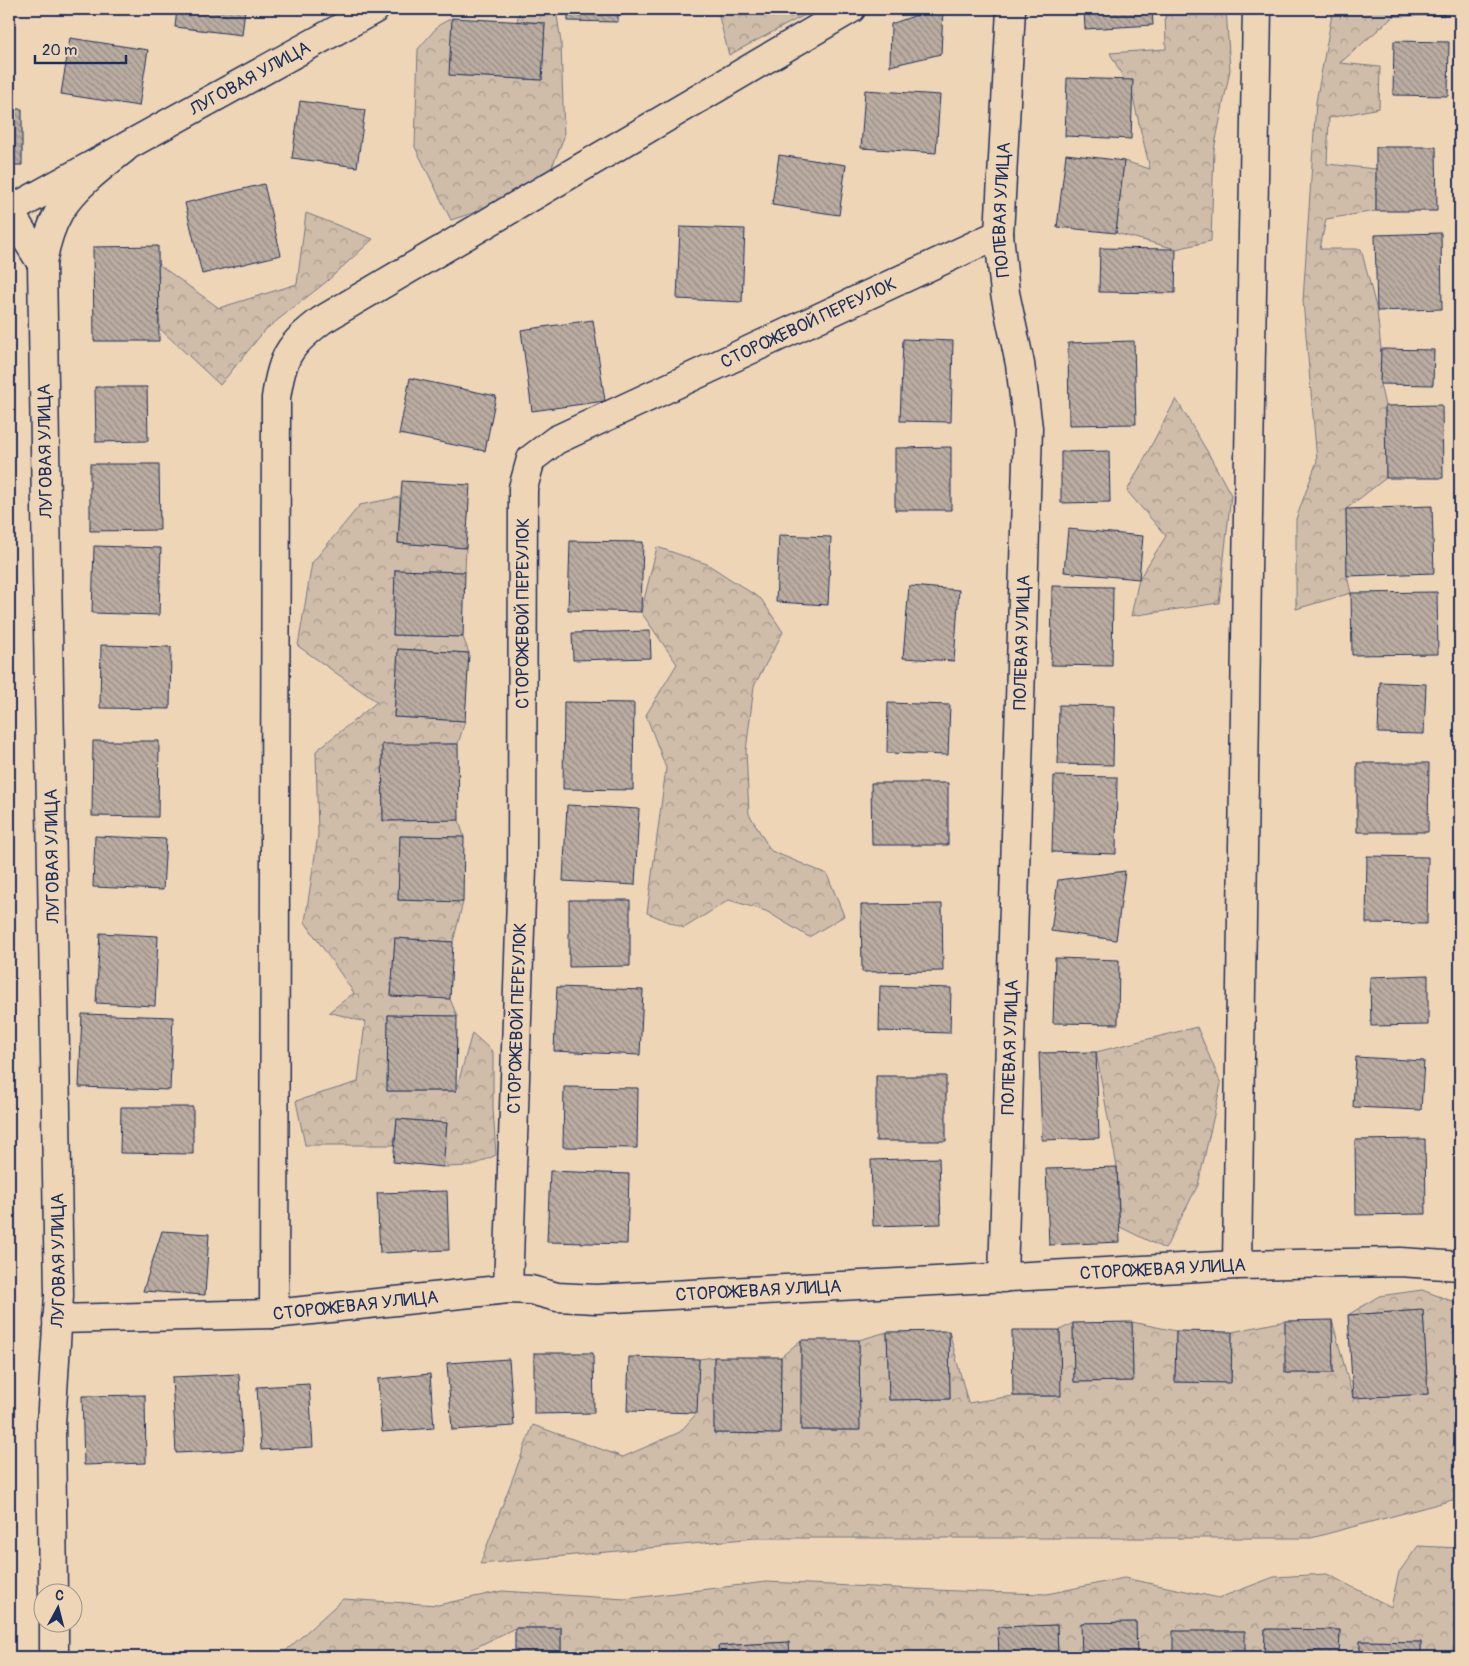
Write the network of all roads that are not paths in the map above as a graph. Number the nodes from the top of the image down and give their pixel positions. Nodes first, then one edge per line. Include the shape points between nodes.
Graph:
1 (375, 9) edge
2 (851, 9) edge
3 (1011, 9) edge
4 (1257, 9) edge
5 (124, 148) junction
6 (9, 211) edge
7 (999, 234) junction
8 (42, 264) junction
9 (1237, 1266) junction
10 (1460, 1266) edge
11 (1003, 1278) junction
12 (508, 1289) junction
13 (274, 1314) junction
14 (58, 1319) junction
15 (53, 1584) edge
16 (54, 1634) edge
17 (54, 1657) edge

1 - 5 street, ЛУГОВАЯ УЛИЦА
2 - 13 street via 322,320 288,352 276,398
3 - 7 street, ПОЛЕВАЯ УЛИЦА
4 - 9 street
5 - 6 street, ЛУГОВАЯ УЛИЦА
5 - 8 street, ЛУГОВАЯ УЛИЦА via 86,180 59,211 47,240
6 - 8 street
7 - 11 street, ПОЛЕВАЯ УЛИЦА via 1005,293 1020,364 1028,428
7 - 12 street, СТОРОЖЕВОЙ ПЕРЕУЛОК via 556,440 531,459 523,488 522,868
8 - 14 street, ЛУГОВАЯ УЛИЦА
9 - 10 street, СТОРОЖЕВАЯ УЛИЦА via 1400,1262
9 - 11 street, СТОРОЖЕВАЯ УЛИЦА
11 - 12 street, СТОРОЖЕВАЯ УЛИЦА via 596,1299
12 - 13 street, СТОРОЖЕВАЯ УЛИЦА
13 - 14 street, СТОРОЖЕВАЯ УЛИЦА
14 - 15 street, ЛУГОВАЯ УЛИЦА via 51,1424
16 - 17 street

